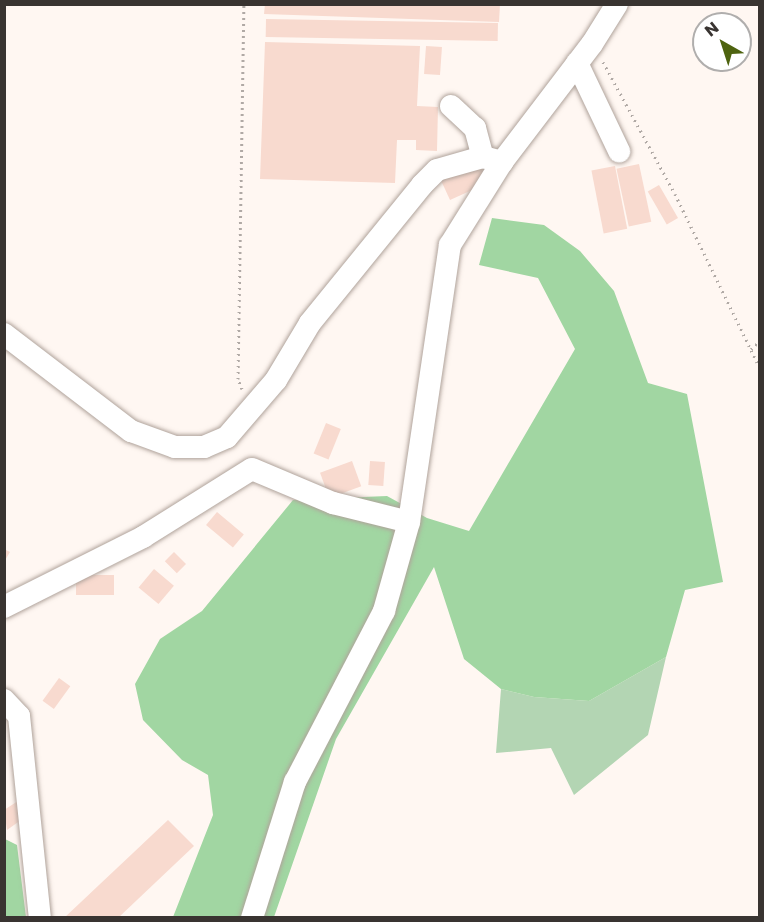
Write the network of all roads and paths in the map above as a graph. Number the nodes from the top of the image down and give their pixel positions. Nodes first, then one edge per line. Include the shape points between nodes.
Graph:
1 (244, 4) edge
2 (617, 4) edge
3 (592, 44) junction
4 (578, 63) junction
5 (451, 106) dead end
6 (619, 151) dead end
7 (492, 160) junction
8 (4, 334) edge
9 (759, 342) edge
10 (751, 349) junction
11 (759, 368) edge
12 (250, 408) junction
13 (410, 522) junction
14 (4, 607) edge
15 (4, 700) edge
16 (40, 918) edge
17 (252, 918) edge

1 - 12 path via 238,379
2 - 3 street
3 - 4 street
3 - 10 path via 675,194
4 - 6 street
4 - 7 street
5 - 7 street via 475,128
7 - 12 street via 437,170 422,184 310,323 276,380
7 - 13 street via 450,245
8 - 12 street via 131,431 175,447 204,447 227,437
9 - 10 path
10 - 11 path
13 - 14 street via 333,503 252,469 143,537
13 - 17 street via 384,611 296,782
15 - 16 street via 19,716

